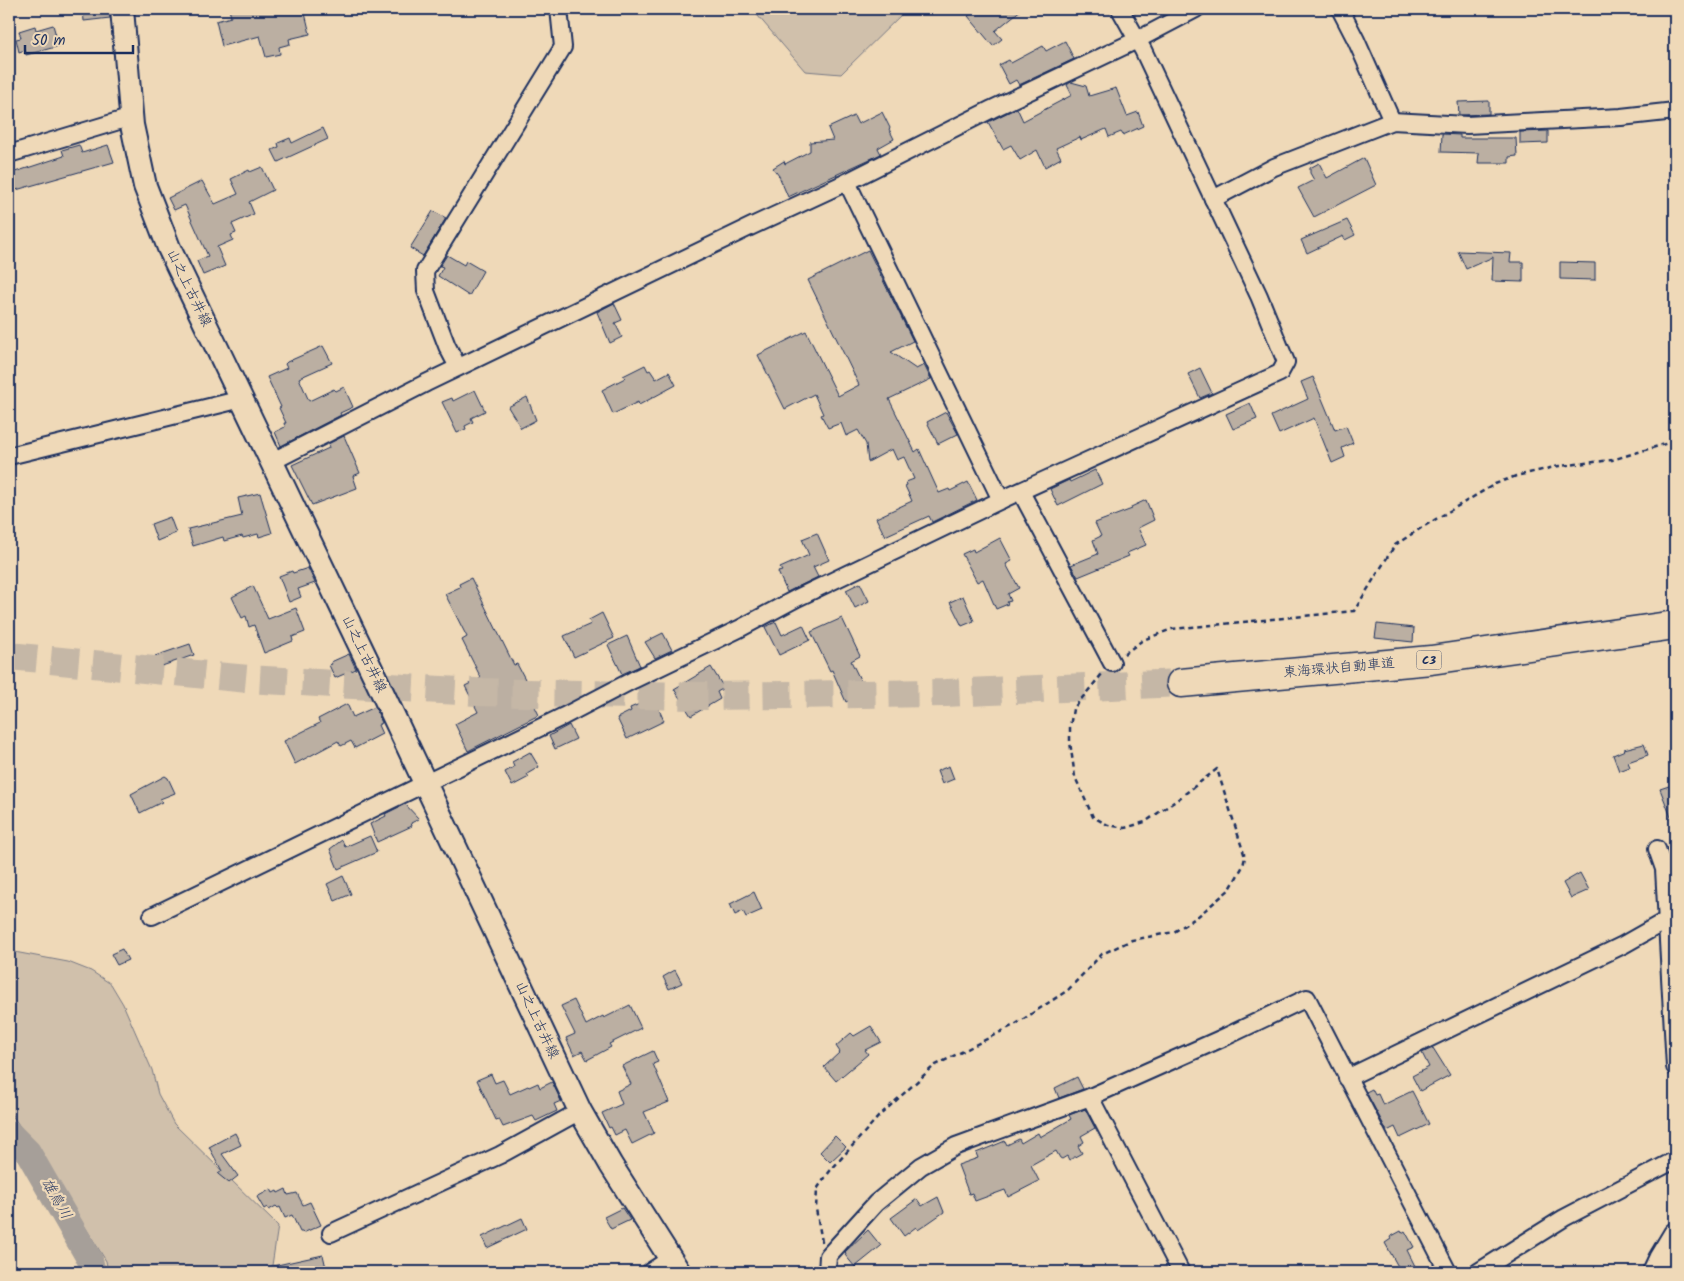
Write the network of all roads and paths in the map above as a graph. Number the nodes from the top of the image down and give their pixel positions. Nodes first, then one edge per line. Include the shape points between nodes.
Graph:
1 (122, 9) edge
2 (559, 9) edge
3 (1120, 9) edge
4 (1196, 9) edge
5 (1340, 9) edge
6 (1137, 40) junction
7 (1675, 111) edge
8 (132, 117) junction
9 (1392, 121) junction
10 (9, 154) edge
11 (847, 182) junction
12 (1213, 199) junction
13 (458, 368) junction
14 (242, 399) junction
15 (1675, 441) edge
16 (9, 456) edge
17 (271, 462) junction
18 (1021, 492) junction
19 (1001, 500) junction
20 (1675, 625) edge
21 (1112, 663) junction
22 (1181, 683) tunnel mouth
23 (425, 784) junction
24 (1657, 849) dead end
25 (152, 916) dead end
26 (1667, 920) junction
27 (1675, 1066) edge
28 (1347, 1078) junction
29 (1090, 1098) junction
30 (580, 1111) junction
31 (1675, 1160) edge
32 (331, 1233) dead end
33 (1675, 1234) edge
34 (828, 1264) edge
35 (675, 1266) edge
36 (650, 1272) edge
37 (1181, 1272) edge
38 (1448, 1272) edge
39 (1478, 1272) edge
40 (1654, 1272) edge

1 - 8 main road, 山之上古井線
2 - 13 street via 563,46 426,271 426,291
3 - 6 street
4 - 6 street
5 - 9 street
6 - 11 street
6 - 12 street
7 - 9 street via 1468,125
8 - 10 street
8 - 14 main road, 山之上古井線 via 145,186 169,248
9 - 12 street via 1274,167
11 - 13 street
11 - 19 street
12 - 18 street via 1286,362 1280,373
13 - 17 street
14 - 16 street
14 - 17 main road, 山之上古井線
15 - 21 path via 1612,460 1559,466 1495,484 1396,545 1354,611 1172,630 1143,640
17 - 23 main road, 山之上古井線
18 - 19 street
18 - 21 street
19 - 23 street
20 - 22 highway, 東海環状自動車道 / C3 via 1431,660
21 - 34 path via 1073,709 1070,727 1075,778 1093,816 1108,825 1125,828 1145,822 1217,769 1245,857 1243,866 1230,889 1197,917 1174,932 1132,940 1102,954 1068,990 1016,1024 934,1066 879,1116 817,1189 816,1209
23 - 25 street
23 - 30 main road, 山之上古井線
24 - 26 street via 1664,869
26 - 27 street
26 - 28 street via 1623,945
28 - 29 street via 1306,998
28 - 38 street
29 - 34 street via 956,1146 921,1166 876,1203
29 - 37 street
30 - 32 street via 500,1155
30 - 35 main road, 山之上古井線
31 - 39 street via 1564,1218
33 - 40 main road
35 - 36 street

